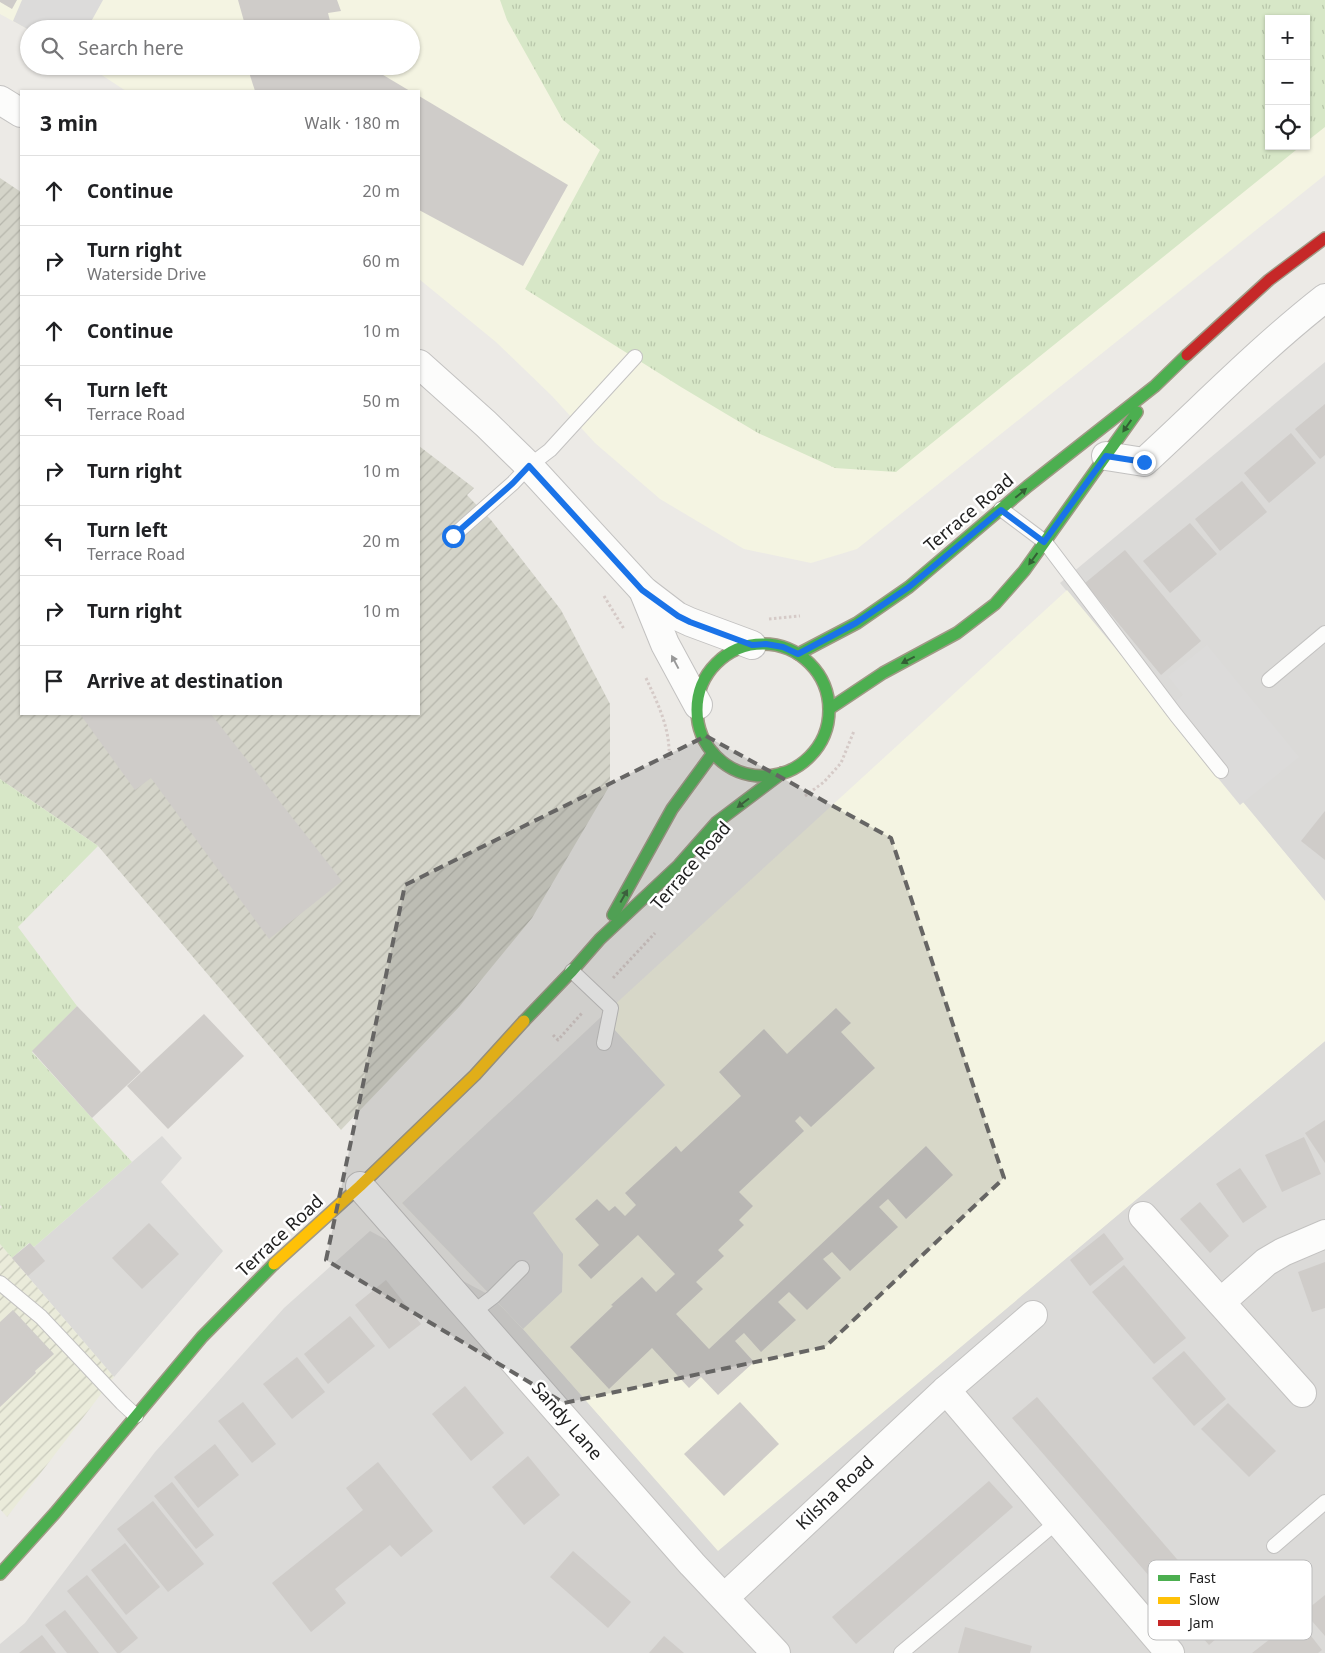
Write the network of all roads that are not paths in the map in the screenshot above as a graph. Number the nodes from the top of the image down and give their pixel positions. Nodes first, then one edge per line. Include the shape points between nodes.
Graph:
1 (0, 100) edge
2 (20, 112) edge
3 (1325, 238) edge
4 (1325, 298) edge
5 (635, 357) dead end
6 (420, 365) edge
7 (1155, 386) junction
8 (1106, 456) junction
9 (529, 466) junction
10 (1001, 510) junction
11 (453, 536) dead end
12 (1044, 542) junction
13 (642, 590) junction
14 (1325, 634) edge
15 (752, 645) junction
16 (798, 654) junction
17 (1268, 680) dead end
18 (698, 705) junction
19 (829, 709) junction
20 (713, 753) junction
21 (1221, 771) dead end
22 (782, 773) junction
23 (600, 939) junction
24 (572, 971) junction
25 (604, 1043) dead end
26 (360, 1186) junction
27 (1143, 1216) dead end
28 (1325, 1234) edge
29 (522, 1268) dead end
30 (0, 1283) edge
31 (1221, 1302) junction
32 (472, 1313) junction
33 (1033, 1315) dead end
34 (946, 1390) junction
35 (1302, 1393) dead end
36 (136, 1416) junction
37 (1325, 1502) edge
38 (1058, 1521) junction
39 (1274, 1546) dead end
40 (0, 1574) edge
41 (725, 1597) junction
42 (1148, 1627) edge
43 (1159, 1640) edge
44 (776, 1653) edge
45 (901, 1653) edge
46 (1170, 1653) edge

1 - 2 street
3 - 7 main road, Terrace Road via 1269,280
4 - 8 street via 1144,462
5 - 9 lane via 550,450
6 - 9 street
7 -> 8 main road, Terrace Road
10 -> 7 main road, Terrace Road
8 - 12 main road, Terrace Road
9 - 11 lane
9 - 13 street
10 - 12 lane
10 - 16 main road, Terrace Road via 909,587 856,623
12 -> 19 main road, Terrace Road via 1024,571 994,604 957,633 883,673
12 - 21 lane
13 - 15 street via 678,616
18 -> 13 street via 665,644
14 - 17 lane
15 - 16 main road via 783,647
15 - 18 main road via 725,656 710,671 700,691
16 - 19 main road via 811,664 820,678 827,692
18 - 20 main road via 701,734
19 - 22 main road via 821,742 798,766
20 - 22 main road via 733,769 757,776
23 -> 20 main road, Terrace Road via 672,810
22 -> 23 main road, Terrace Road via 717,822 679,865
23 - 24 main road, Terrace Road
24 - 25 lane via 611,1008
24 - 26 main road, Terrace Road via 475,1076
26 - 32 street, Sandy Lane
26 - 36 main road, Terrace Road via 272,1266 202,1337
27 - 31 street
28 - 31 street via 1266,1262
29 - 32 lane
30 - 36 lane via 41,1317
31 - 35 street
32 - 41 street, Sandy Lane via 692,1564
33 - 34 street, Kilsha Road
34 - 38 street
34 - 41 street, Kilsha Road
36 - 40 main road, Terrace Road
37 - 39 lane
38 - 42 street
38 - 45 lane
41 - 44 street, Sandy Lane
43 - 46 street

